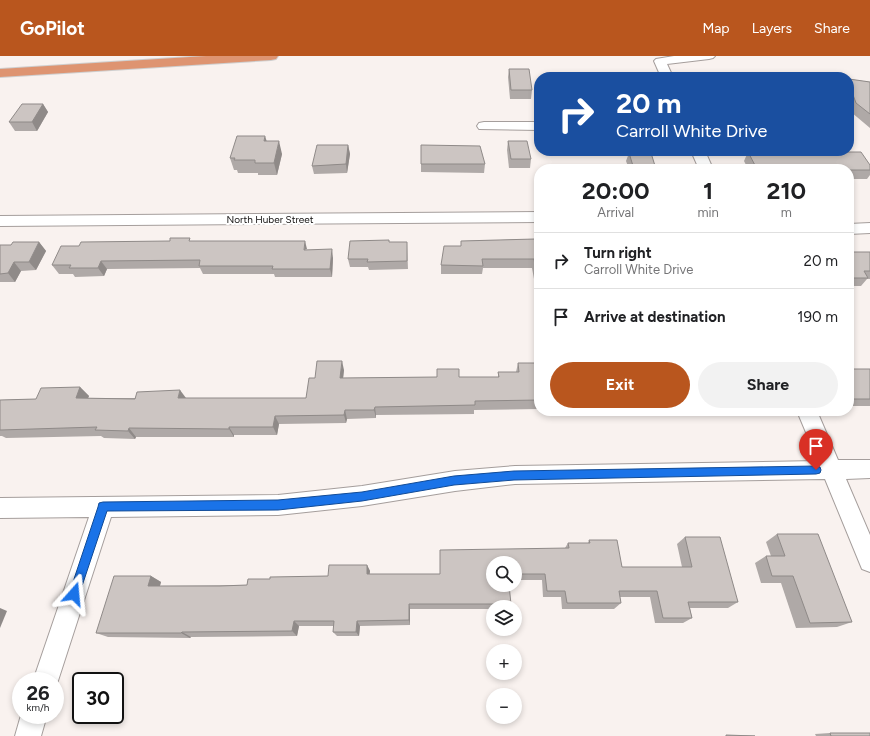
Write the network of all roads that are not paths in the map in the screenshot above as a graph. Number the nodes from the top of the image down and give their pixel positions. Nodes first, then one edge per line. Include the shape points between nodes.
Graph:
1 (271, 56) edge
2 (709, 56) edge
3 (665, 72) edge
4 (0, 73) edge
5 (484, 126) dead end
6 (534, 126) edge
7 (534, 217) edge
8 (0, 220) edge
9 (870, 228) edge
10 (854, 229) edge
11 (809, 416) edge
12 (870, 469) edge
13 (832, 470) junction
14 (103, 507) junction
15 (0, 508) edge
16 (870, 561) edge
17 (49, 672) edge
18 (31, 724) edge
19 (28, 736) edge

1 - 4 highway
2 - 3 street via 660,61
5 - 6 street
7 - 8 street, North Huber Street
9 - 10 street
11 - 13 street
12 - 13 street
13 - 14 street via 514,475 278,505
13 - 16 street
14 - 15 street
14 - 17 street
18 - 19 street

